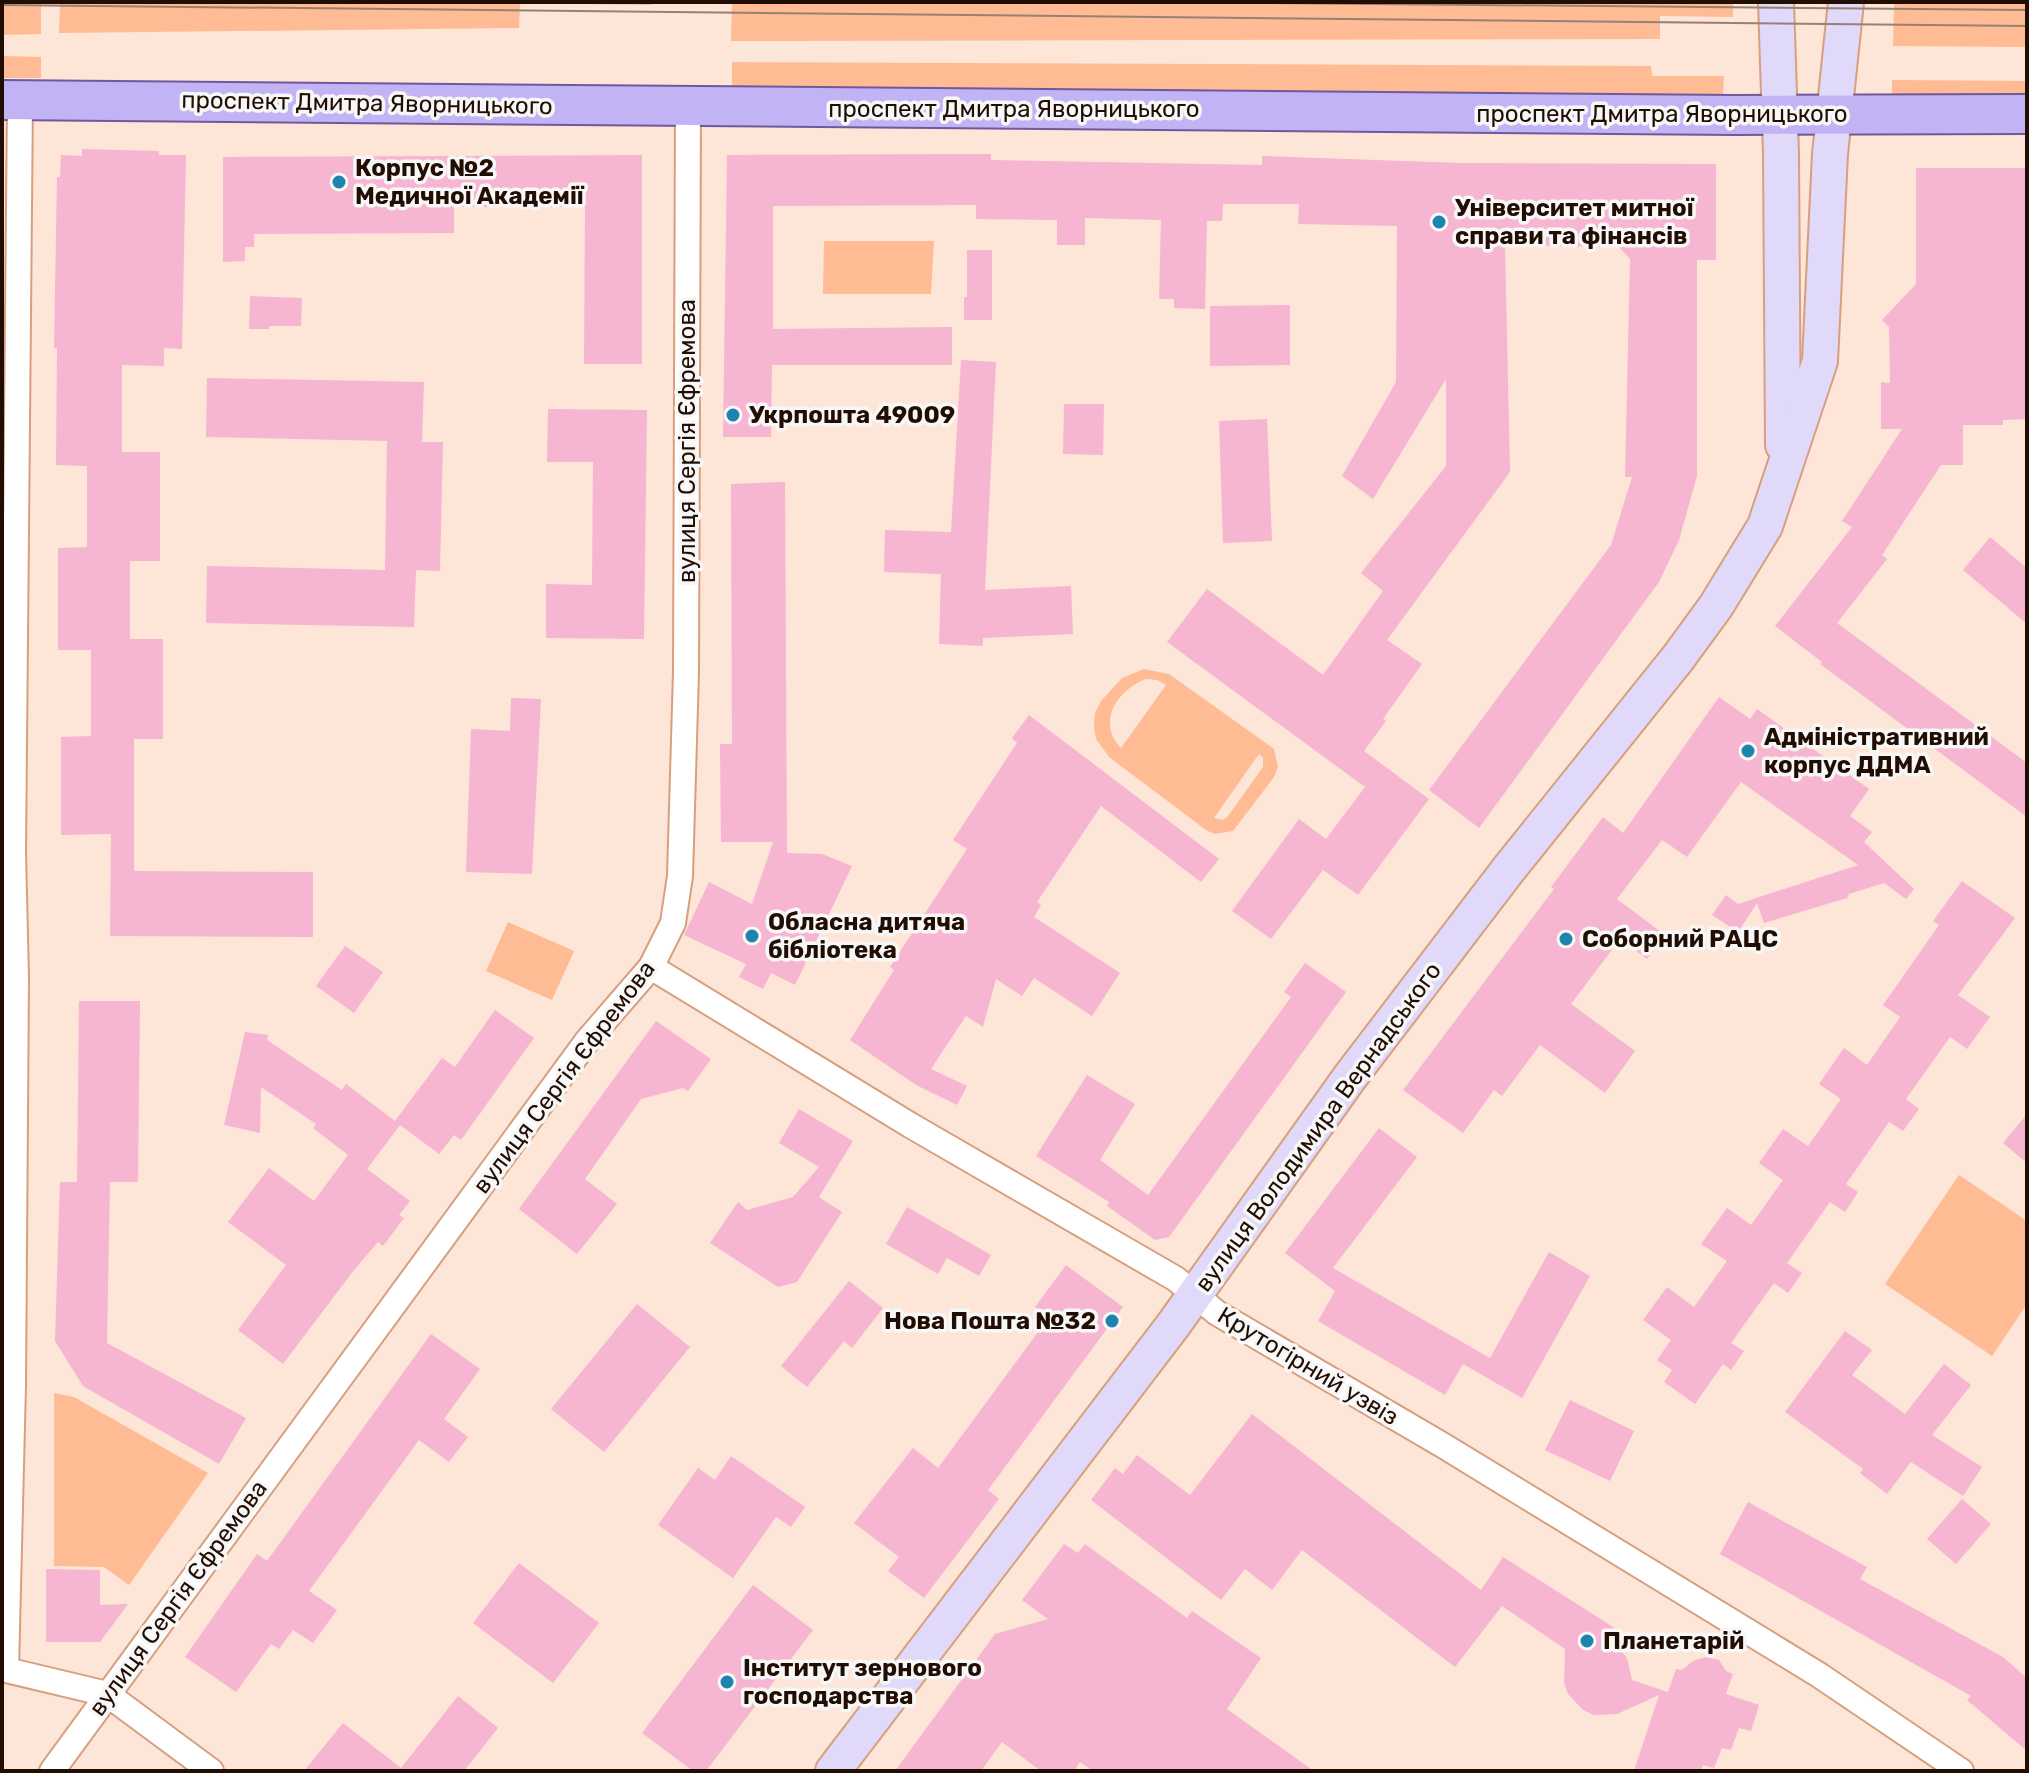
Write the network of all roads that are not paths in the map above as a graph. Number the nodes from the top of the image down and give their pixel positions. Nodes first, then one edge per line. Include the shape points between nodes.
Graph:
1 (1776, 2) edge
2 (1846, 2) edge
3 (11, 100) edge
4 (688, 107) junction
5 (1835, 114) junction
6 (2027, 114) edge
7 (1779, 115) junction
8 (1783, 474) junction
9 (651, 967) junction
10 (1195, 1295) junction
11 (4, 1669) edge
12 (107, 1694) junction
13 (52, 1771) edge
14 (211, 1771) edge
15 (833, 1771) edge
16 (1961, 1771) edge

1 - 7 street, вулиця Володимира Вернадського
2 - 5 street, вулиця Володимира Вернадського
3 - 4 main road, проспект Дмитра Яворницького
3 - 11 street via 16,1007
4 - 7 main road, проспект Дмитра Яворницького
4 - 9 street, вулиця Сергія Єфремова via 680,876 673,923
5 - 6 main road, проспект Дмитра Яворницького
5 - 7 main road, проспект Дмитра Яворницького
5 - 8 street, вулиця Володимира Вернадського via 1820,361
7 - 8 street, вулиця Володимира Вернадського
8 - 10 street, вулиця Володимира Вернадського via 1765,526 1716,606 1350,1077
9 - 10 street, Крутогірний узвіз
9 - 12 street, вулиця Сергія Єфремова via 587,1041
10 - 15 street, вулиця Володимира Вернадського
10 - 16 street, Крутогірний узвіз via 1819,1675
11 - 12 street
12 - 13 street, вулиця Сергія Єфремова
12 - 14 street

